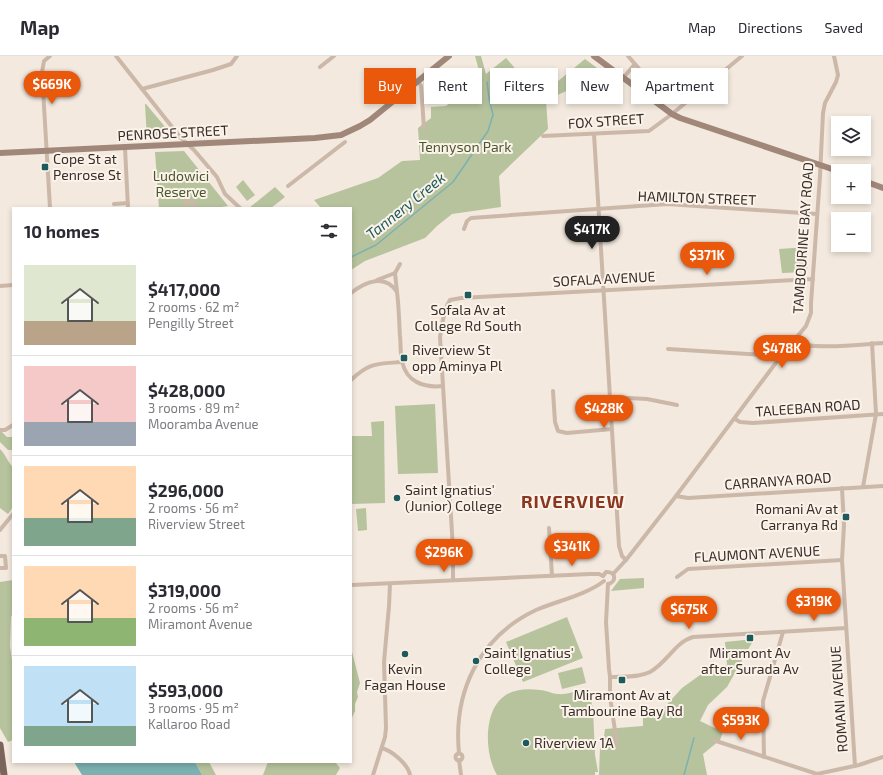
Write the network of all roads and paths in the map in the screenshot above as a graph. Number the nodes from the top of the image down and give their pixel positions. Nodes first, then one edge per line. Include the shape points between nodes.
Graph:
1 (50, 56) edge
2 (116, 56) edge
3 (237, 56) edge
4 (334, 56) edge
5 (447, 56) edge
6 (594, 56) edge
7 (628, 56) edge
8 (742, 56) edge
9 (834, 56) edge
10 (635, 64) junction
11 (320, 67) dead end
12 (610, 68) edge
13 (638, 68) edge
14 (623, 78) joint
15 (418, 81) junction
16 (142, 89) junction
17 (672, 114) junction
18 (424, 128) dead end
19 (594, 134) junction
20 (543, 136) dead end
21 (345, 142) dead end
22 (187, 144) junction
23 (125, 148) junction
24 (47, 151) junction
25 (0, 153) edge
26 (820, 165) junction
27 (831, 169) edge
28 (871, 184) edge
29 (288, 186) dead end
30 (883, 188) edge
31 (128, 203) junction
32 (114, 204) dead end
33 (50, 207) edge
34 (128, 207) edge
35 (185, 207) edge
36 (194, 207) edge
37 (239, 207) edge
38 (598, 208) junction
39 (817, 214) junction
40 (464, 229) dead end
41 (400, 264) dead end
42 (395, 274) junction
43 (813, 279) junction
44 (375, 281) junction
45 (12, 285) edge
46 (0, 286) edge
47 (603, 289) junction
48 (397, 292) junction
49 (352, 293) edge
50 (794, 341) junction
51 (883, 343) edge
52 (872, 344) junction
53 (668, 349) dead end
54 (781, 356) junction
55 (402, 362) junction
56 (352, 379) edge
57 (443, 386) junction
58 (553, 391) dead end
59 (610, 397) junction
60 (677, 405) dead end
61 (876, 414) junction
62 (883, 414) edge
63 (735, 419) junction
64 (12, 426) edge
65 (612, 429) junction
66 (0, 430) edge
67 (883, 486) edge
68 (863, 487) junction
69 (842, 488) junction
70 (676, 496) junction
71 (12, 515) edge
72 (549, 528) dead end
73 (0, 530) edge
74 (0, 556) edge
75 (626, 560) junction
76 (842, 560) junction
77 (0, 568) edge
78 (613, 574) junction
79 (552, 576) junction
80 (603, 576) junction
81 (678, 578) dead end
82 (453, 580) junction
83 (606, 582) junction
84 (390, 584) junction
85 (352, 585) edge
86 (846, 628) junction
87 (783, 632) junction
88 (610, 677) junction
89 (713, 740) dead end
90 (617, 744) dead end
91 (0, 745) edge
92 (382, 748) junction
93 (764, 757) junction
94 (883, 757) edge
95 (855, 766) junction
96 (4, 775) edge
97 (373, 775) edge
98 (410, 775) edge
99 (461, 775) edge

1 - 24 street via 44,61 42,72
2 - 16 street
3 - 16 street via 231,64
4 - 11 street
5 - 15 main road, PENROSE STREET
6 - 12 main road
7 - 10 street
8 - 17 street, FOX STREET
9 - 26 street, TAMBOURINE BAY ROAD via 838,74 823,113
10 - 13 street
10 - 14 street
14 - 17 main road
15 - 18 street via 421,86
15 - 22 main road, PENROSE STREET via 370,120 346,133 332,137
16 - 22 street
17 - 19 street, FOX STREET via 649,131
17 - 26 main road
19 - 20 street, FOX STREET
19 - 38 street
21 - 29 street
22 - 23 main road, PENROSE STREET
22 - 37 street via 217,177 225,194
23 - 24 main road, PENROSE STREET
23 - 31 street
24 - 25 main road, PENROSE STREET
24 - 33 street
26 - 27 main road
26 - 39 street, TAMBOURINE BAY ROAD
28 - 30 main road
31 - 32 street
31 - 34 street
35 - 36 street via 187,200
38 - 39 street, HAMILTON STREET via 668,204
38 - 40 street, HAMILTON STREET via 471,218
38 - 47 street
39 - 43 street, TAMBOURINE BAY ROAD
41 - 42 street
42 - 44 street
42 - 48 street
43 - 47 street, SOFALA AVENUE
43 - 50 street, TAMBOURINE BAY ROAD via 809,320
44 - 48 street via 391,284
44 - 49 street
45 - 46 street
47 - 57 street, SOFALA AVENUE via 450,300 440,337
47 - 59 street
48 - 55 street
50 - 52 street via 814,346
50 - 54 street, TAMBOURINE BAY ROAD
51 - 52 street
52 - 61 street
53 - 54 street
54 - 63 street, TAMBOURINE BAY ROAD
55 - 56 street via 372,365
55 - 57 street via 408,374 418,383
57 - 82 street via 454,560
58 - 65 street via 558,431 567,433
59 - 60 street via 647,399
59 - 65 street
61 - 62 street, TALEEBAN ROAD
61 - 63 street, TALEEBAN ROAD via 752,423
61 - 68 street
63 - 70 street, TAMBOURINE BAY ROAD
64 - 66 street
65 - 75 street via 618,546
67 - 68 street, CARRANYA ROAD
68 - 69 street, CARRANYA ROAD
69 - 70 street, CARRANYA ROAD via 688,498
69 - 76 street, ROMANI AVENUE
70 - 75 street, TAMBOURINE BAY ROAD
71 - 73 street
72 - 79 street
74 - 77 street via 5,556 6,568
75 - 78 street, TAMBOURINE BAY ROAD
76 - 81 street, FLAUMONT AVENUE via 688,569
76 - 86 street, ROMANI AVENUE
78 - 80 street via 608,571
78 - 83 street via 614,580 611,583
79 - 80 street
79 - 82 street
80 - 83 street
82 - 84 street
83 - 88 street
83 - 99 street via 521,618 506,628 481,656 471,672 462,697 457,724 458,753 455,756 459,760
84 - 85 street
84 - 92 street via 384,662 386,728
86 - 87 street
86 - 95 street, ROMANI AVENUE
87 - 88 street via 693,637 684,641 651,671 636,676
87 - 93 street via 763,702
88 - 90 street via 611,708
89 - 93 street
91 - 96 main road
92 - 97 street
92 - 98 street via 402,762
93 - 95 street via 817,774
94 - 95 street

